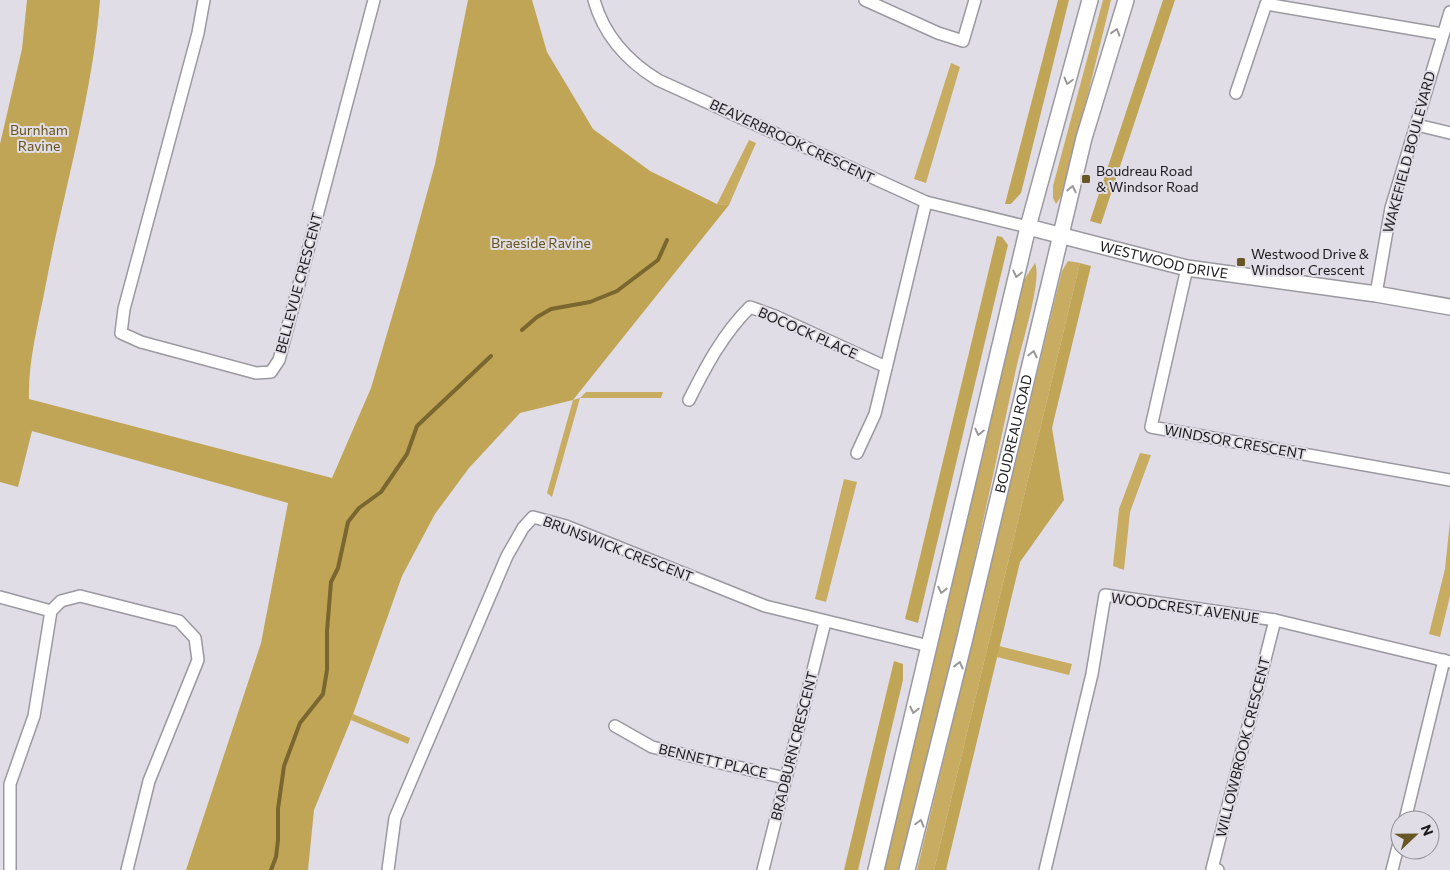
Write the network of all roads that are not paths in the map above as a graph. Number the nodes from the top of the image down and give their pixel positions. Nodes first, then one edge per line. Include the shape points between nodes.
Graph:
1 (204, 0) edge
2 (374, 0) edge
3 (594, 0) edge
4 (865, 0) edge
5 (975, 0) edge
6 (1090, 0) edge
7 (1126, 0) edge
8 (1450, 12) edge
9 (1442, 34) junction
10 (1236, 93) dead end
11 (1417, 125) junction
12 (1450, 133) edge
13 (926, 202) junction
14 (1028, 227) junction
15 (1061, 236) junction
16 (1187, 268) junction
17 (1376, 294) junction
18 (1450, 307) edge
19 (886, 367) junction
20 (689, 400) dead end
21 (857, 453) dead end
22 (1450, 480) edge
23 (0, 597) edge
24 (51, 611) junction
25 (1275, 620) junction
26 (824, 622) junction
27 (929, 646) junction
28 (1447, 661) edge
29 (615, 726) dead end
30 (785, 778) junction
31 (1408, 810) edge
32 (10, 870) edge
33 (127, 870) edge
34 (388, 870) edge
35 (763, 870) edge
36 (876, 870) edge
37 (907, 870) edge
38 (1045, 870) edge
39 (1218, 870) edge

1 - 2 street, BELLEVUE CRESCENT via 124,309 121,333 142,342 256,373 271,372 279,360
3 - 13 street, BEAVERBROOK CRESCENT via 606,28 622,52 658,80
4 - 5 street via 963,41
6 -> 14 main road
15 -> 7 main road, BOUDREAU ROAD via 1084,138
8 - 9 street, WAKEFIELD BOULEVARD
9 - 10 street via 1266,4
9 - 11 street, WAKEFIELD BOULEVARD
11 - 12 street
11 - 17 street, WAKEFIELD BOULEVARD via 1391,208
13 - 14 street, BEAVERBROOK CRESCENT
13 - 19 street
14 - 15 main road, WESTWOOD DRIVE
14 -> 27 main road
15 - 16 main road, WESTWOOD DRIVE
37 -> 15 main road, BOUDREAU ROAD
16 - 17 main road, WESTWOOD DRIVE
16 - 22 street, WINDSOR CRESCENT via 1151,427
17 - 18 main road, WESTWOOD DRIVE
19 - 20 street, BOCOCK PLACE via 750,307 735,322 708,362
19 - 21 street via 875,414
23 - 24 street
24 - 32 street via 34,716 10,784
24 - 33 street via 67,598 87,597 179,621 191,632 198,645 196,667 149,781
25 - 28 street, WOODCREST AVENUE
25 - 38 street, WOODCREST AVENUE via 1105,595 1092,674
25 - 39 street, WILLOWBROOK CRESCENT via 1212,869
26 - 27 street, BRUNSWICK CRESCENT
26 - 30 street, BRADBURN CRESCENT
26 - 34 street, BRUNSWICK CRESCENT via 757,602 566,526 533,517 507,556 423,748 395,818
27 -> 36 main road
28 - 31 street
29 - 30 street, BENNETT PLACE via 652,747
30 - 35 street, BRADBURN CRESCENT

